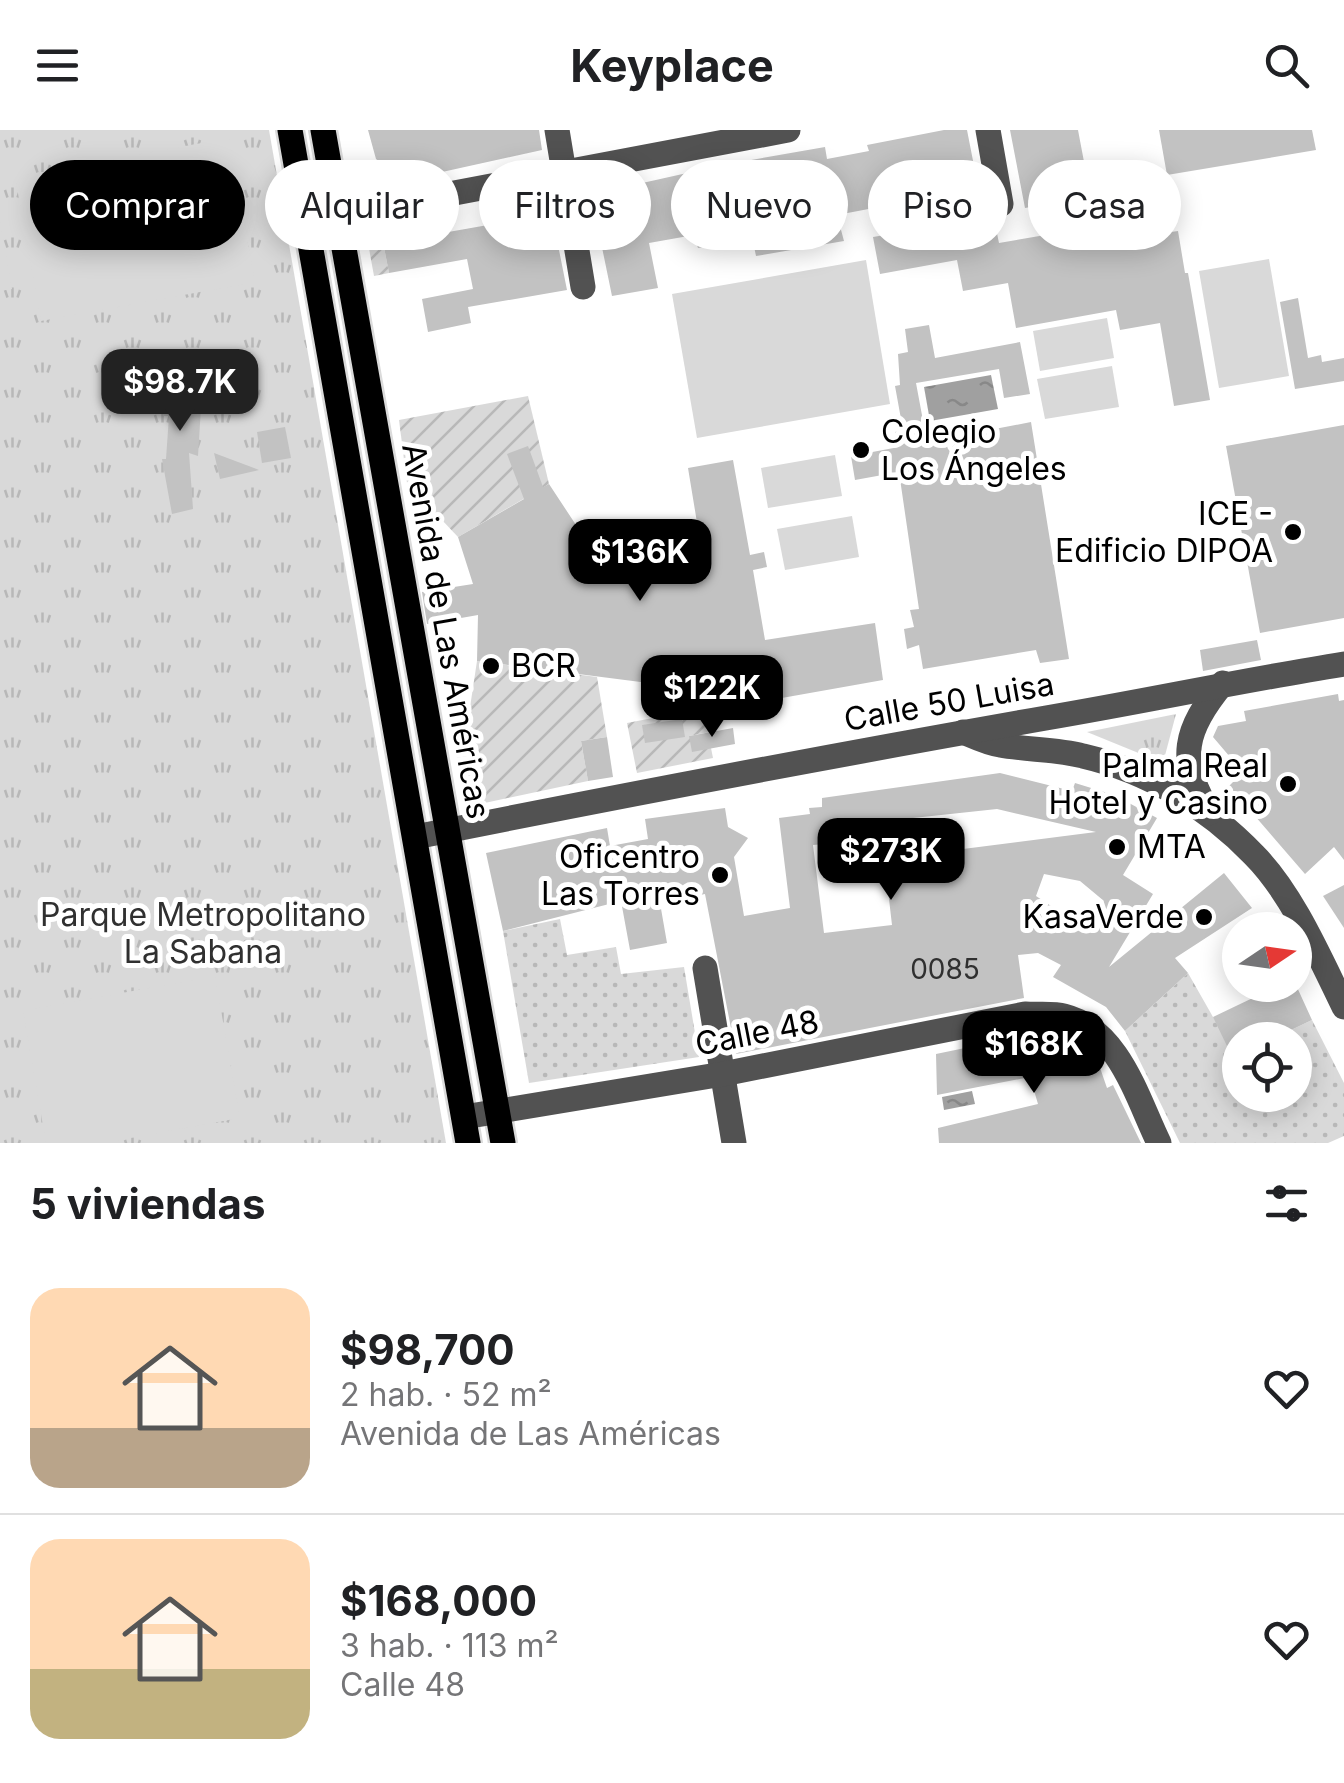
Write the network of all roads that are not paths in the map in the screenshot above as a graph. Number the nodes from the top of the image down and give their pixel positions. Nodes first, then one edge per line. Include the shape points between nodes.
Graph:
1 (290, 130) edge
2 (323, 130) edge
3 (557, 130) edge
4 (788, 130) edge
5 (988, 130) edge
6 (680, 141) edge
7 (295, 160) edge
8 (328, 160) edge
9 (562, 160) edge
10 (609, 160) edge
11 (993, 160) edge
12 (311, 250) edge
13 (344, 250) edge
14 (578, 250) edge
15 (584, 287) dead end
16 (1344, 664) edge
17 (1223, 683) junction
18 (962, 732) junction
19 (1213, 819) junction
20 (449, 830) junction
21 (415, 838) junction
22 (705, 968) dead end
23 (1344, 1006) edge
24 (723, 1074) junction
25 (497, 1112) junction
26 (466, 1130) edge
27 (502, 1143) edge
28 (734, 1143) edge
29 (1159, 1143) edge

1 - 7 main road, Avenida de Las Américas
2 - 8 main road, Avenida de Las Américas
3 - 9 street
4 - 6 street
5 - 11 street
6 - 10 street
12 - 21 main road, Avenida de Las Américas
13 - 20 main road, Avenida de Las Américas
14 - 15 street
16 - 17 street, Calle 50 Luisa
17 - 18 street, Calle 50 Luisa
17 - 19 street via 1199,712 1188,755 1190,778
18 - 19 street via 1125,767
18 - 20 street, Calle 50 Luisa
19 - 23 street via 1256,856
20 - 21 street, Calle 50 Luisa
20 - 25 main road, Avenida de Las Américas
21 - 26 main road, Avenida de Las Américas
22 - 24 street
24 - 25 street, Calle 48
24 - 28 street
24 - 29 street, Calle 48 via 1025,1014 1063,1015 1112,1046
25 - 26 street, Calle 48
25 - 27 main road, Avenida de Las Américas

